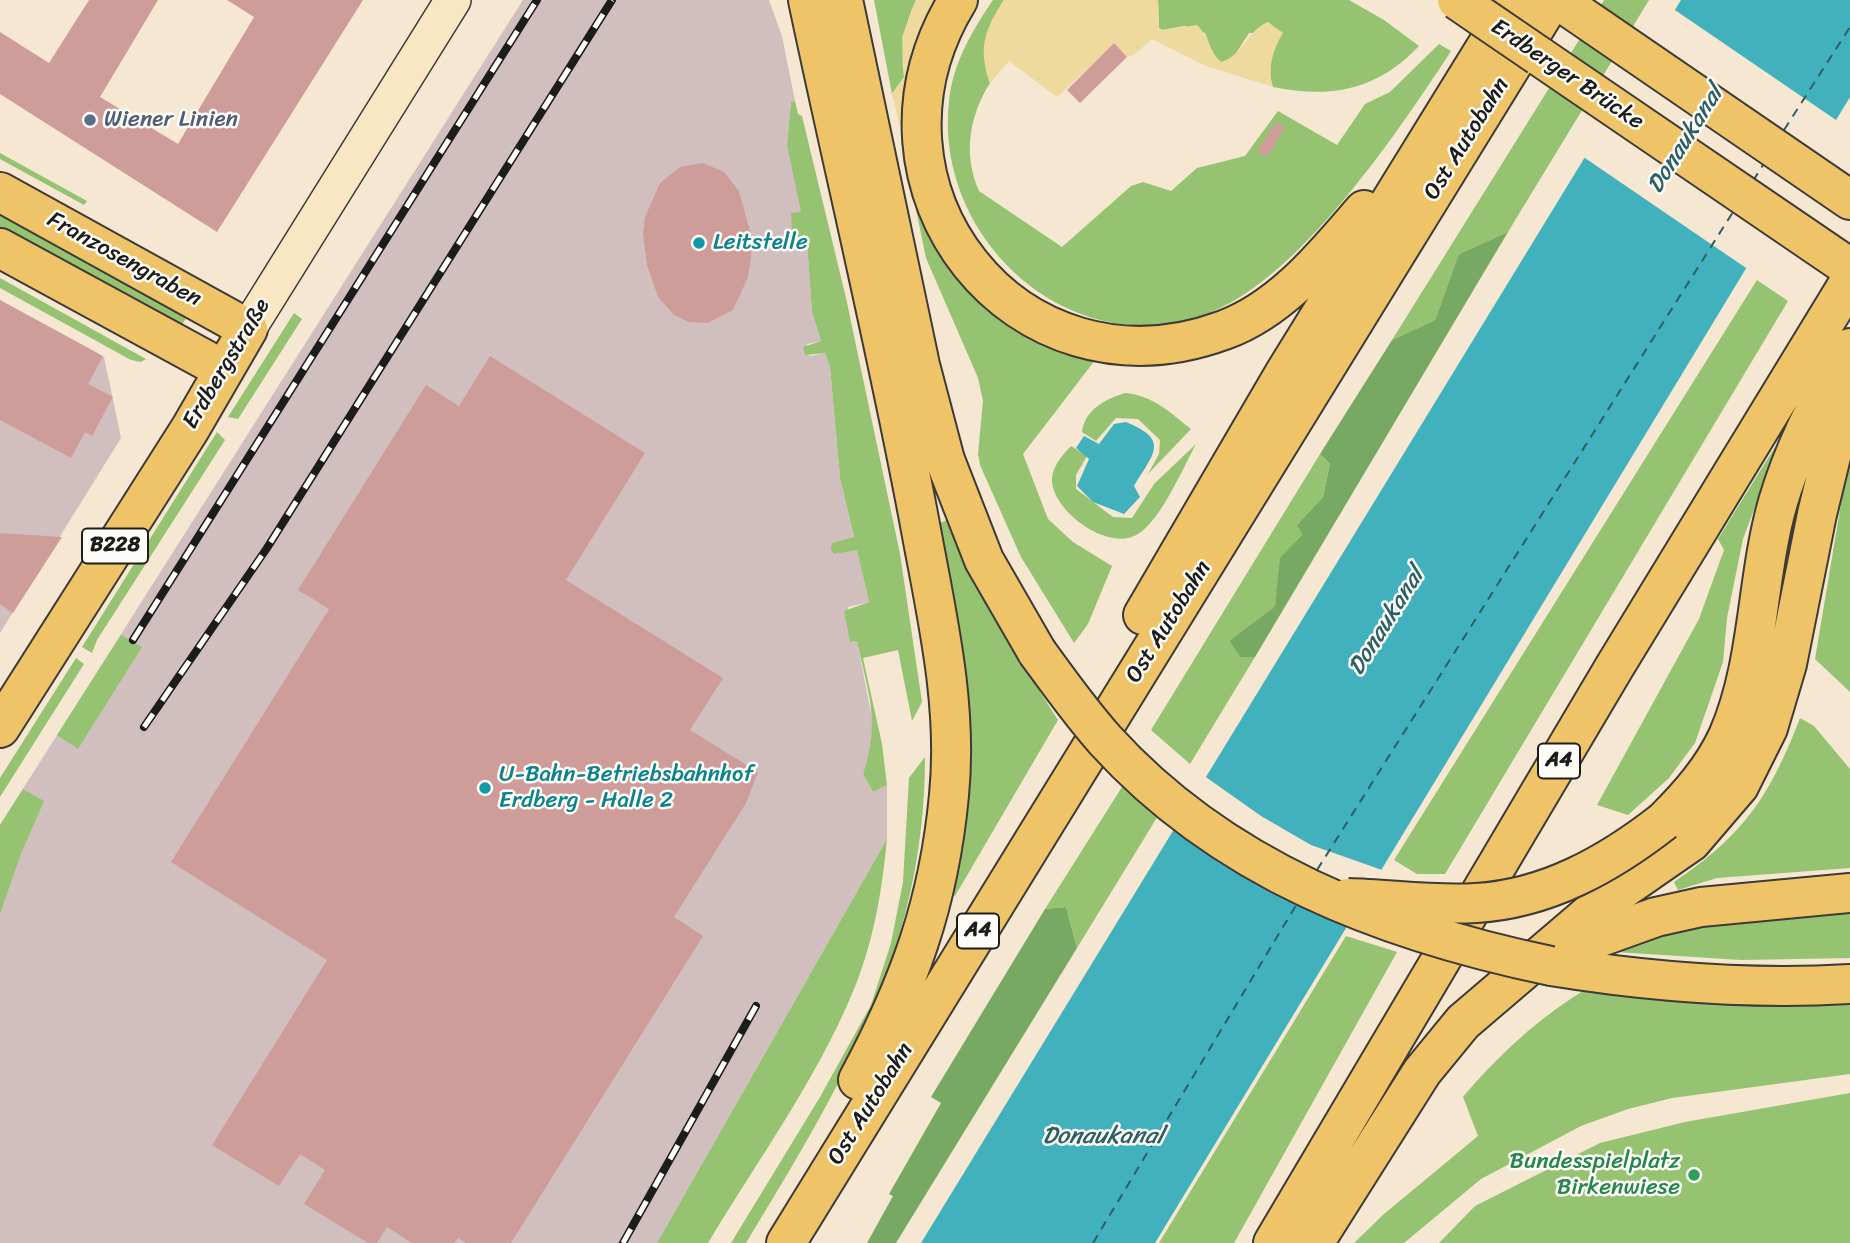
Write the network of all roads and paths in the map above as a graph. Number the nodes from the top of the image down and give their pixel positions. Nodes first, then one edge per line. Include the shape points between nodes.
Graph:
1 (453, 0) edge
2 (808, 0) edge
3 (843, 0) edge
4 (958, 0) edge
5 (1457, 0) edge
6 (1497, 0) edge
7 (1515, 0) edge
8 (1552, 0) edge
9 (1558, 0) edge
10 (0, 192) edge
11 (1850, 200) edge
12 (0, 248) edge
13 (1850, 268) edge
14 (1850, 281) edge
15 (248, 329) junction
16 (1850, 348) edge
17 (224, 370) junction
18 (1850, 398) edge
19 (0, 728) edge
20 (1850, 893) edge
21 (1321, 897) junction
22 (1534, 959) junction
23 (1850, 984) edge
24 (830, 1171) junction
25 (786, 1243) edge
26 (1273, 1243) edge
27 (1314, 1243) edge

1 - 15 street, Erdbergstraße
2 - 24 main road via 914,490 941,640 952,750 943,845 917,956 825,1142
3 - 21 main road, bridge via 920,365 945,460 984,560 1037,652 1105,740 1181,810 1235,849
4 - 6 main road via 933,51 921,113 925,173 944,227 978,275 1042,323 1095,341 1147,345 1173,344 1225,330 1251,317 1305,274 1387,178
5 - 13 main road, Erdberger Brücke, bridge
7 - 24 main road via 1181,550 841,1139
8 - 24 main road, Ost Autobahn / A4
9 - 11 main road
10 - 15 main road, Franzosengraben
12 - 17 main road
14 - 26 main road, A4
15 - 17 main road, Erdbergstraße / B228
16 - 21 main road, bridge via 1812,417 1779,501 1746,674 1727,737 1710,768 1664,821 1578,877 1513,898 1452,903
17 - 19 main road, Erdbergstraße / B228
18 - 22 main road via 1816,514 1787,664 1768,729 1740,786 1691,842 1600,905
20 - 22 main road via 1701,906
21 - 23 main road, bridge via 1398,927 1486,953 1637,980
22 - 27 main road via 1490,995 1441,1046
24 - 25 main road, Ost Autobahn / A4

